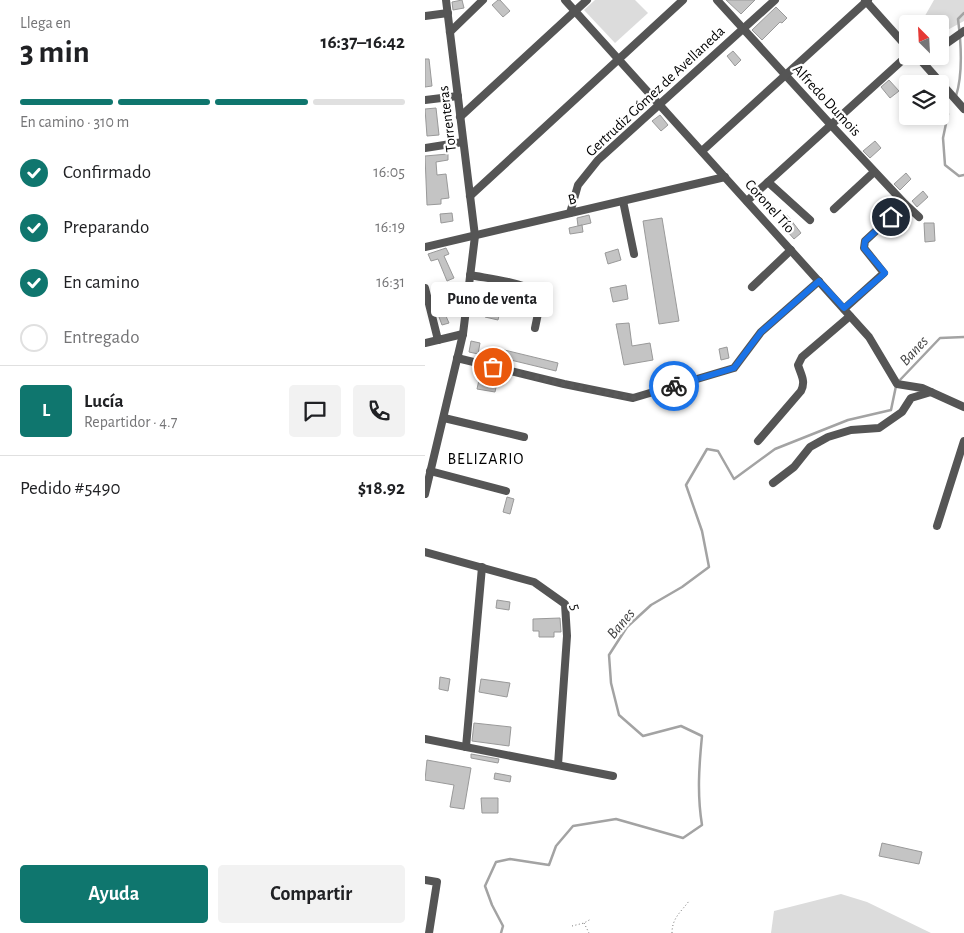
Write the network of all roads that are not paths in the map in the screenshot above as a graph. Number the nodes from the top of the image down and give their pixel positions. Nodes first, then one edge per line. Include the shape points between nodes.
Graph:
1 (446, 0) edge
2 (483, 0) edge
3 (565, 0) edge
4 (587, 0) edge
5 (683, 0) edge
6 (717, 0) edge
7 (775, 0) edge
8 (867, 0) edge
9 (575, 11) junction
10 (448, 13) junction
11 (425, 16) edge
12 (743, 29) junction
13 (450, 32) junction
14 (964, 32) edge
15 (899, 38) edge
16 (949, 42) edge
17 (618, 59) junction
18 (899, 63) edge
19 (928, 65) edge
20 (785, 75) junction
21 (458, 96) junction
22 (425, 100) edge
23 (660, 105) junction
24 (964, 108) edge
25 (460, 117) junction
26 (831, 125) junction
27 (463, 142) junction
28 (425, 148) edge
29 (702, 151) junction
30 (874, 172) junction
31 (725, 177) junction
32 (768, 182) junction
33 (470, 196) junction
34 (623, 201) junction
35 (747, 201) junction
36 (905, 204) junction
37 (834, 209) dead end
38 (569, 213) junction
39 (919, 217) dead end
40 (810, 220) dead end
41 (475, 236) junction
42 (425, 247) edge
43 (791, 250) junction
44 (634, 254) dead end
45 (470, 274) junction
46 (819, 281) junction
47 (752, 287) dead end
48 (425, 288) edge
49 (844, 308) junction
50 (850, 316) junction
51 (535, 328) dead end
52 (463, 334) junction
53 (438, 340) junction
54 (425, 343) edge
55 (457, 358) junction
56 (931, 392) junction
57 (964, 407) edge
58 (444, 418) junction
59 (524, 438) dead end
60 (758, 441) dead end
61 (964, 442) edge
62 (430, 471) junction
63 (773, 483) dead end
64 (506, 491) dead end
65 (425, 494) edge
66 (937, 526) dead end
67 (425, 552) edge
68 (483, 567) junction
69 (425, 739) edge
70 (466, 747) junction
71 (558, 765) junction
72 (613, 776) dead end
73 (425, 880) edge
74 (429, 933) edge

1 - 10 street, Torrenteras
2 - 13 street
3 - 9 street, Coronel Tío
4 - 9 street
5 - 17 street
6 - 12 street, Alfredo Dumois
7 - 12 street, Gertrudiz Gómez de Avellaneda
8 - 15 street
8 - 20 street
9 - 17 street, Coronel Tío
9 - 25 street
10 - 11 street
10 - 13 street, Torrenteras
12 - 20 street, Alfredo Dumois
12 - 23 street, Gertrudiz Gómez de Avellaneda
13 - 21 street, Torrenteras
14 - 16 street
17 - 23 street, Coronel Tío
17 - 33 street
18 - 26 street
19 - 24 street
20 - 26 street, Alfredo Dumois
20 - 29 street
21 - 22 street
21 - 25 street, Torrenteras
23 - 29 street, Coronel Tío
23 - 38 street, Gertrudiz Gómez de Avellaneda via 598,160 578,185
25 - 27 street, Torrenteras
26 - 30 street, Alfredo Dumois
26 - 32 street
27 - 28 street
27 - 33 street, Torrenteras
29 - 31 street, Coronel Tío
30 - 36 street, Alfredo Dumois
30 - 37 street
31 - 34 street, B
31 - 35 street, Coronel Tío
32 - 35 street
32 - 40 street
33 - 41 street, Torrenteras
34 - 38 street, B
34 - 44 street
35 - 43 street, Coronel Tío
36 - 39 street, Alfredo Dumois
36 - 49 street via 864,244 885,273
38 - 41 street, B
41 - 42 street, B
41 - 45 street, Torrenteras
43 - 46 street, Coronel Tío
43 - 47 street
45 - 51 street via 527,286 535,291 541,299
45 - 52 street, Torrenteras
46 - 49 street, Coronel Tío
46 - 55 street via 761,332 734,368 633,398
48 - 53 street
49 - 50 street, Coronel Tío
50 - 56 street, Coronel Tío via 869,337 897,384
50 - 60 street via 802,357 798,365 804,386
52 - 53 street
52 - 55 street, Torrenteras
53 - 54 street
55 - 58 street, Torrenteras
56 - 57 street, Coronel Tío
56 - 63 street via 911,398 901,412 879,428 851,430 810,447 794,467
58 - 59 street
58 - 62 street, Torrenteras
61 - 66 street
62 - 64 street
62 - 65 street, Torrenteras
67 - 68 street, 5
68 - 70 street
68 - 71 street, 5 via 534,582 565,604 567,636
69 - 70 street
70 - 71 street
71 - 72 street
73 - 74 street via 437,882

